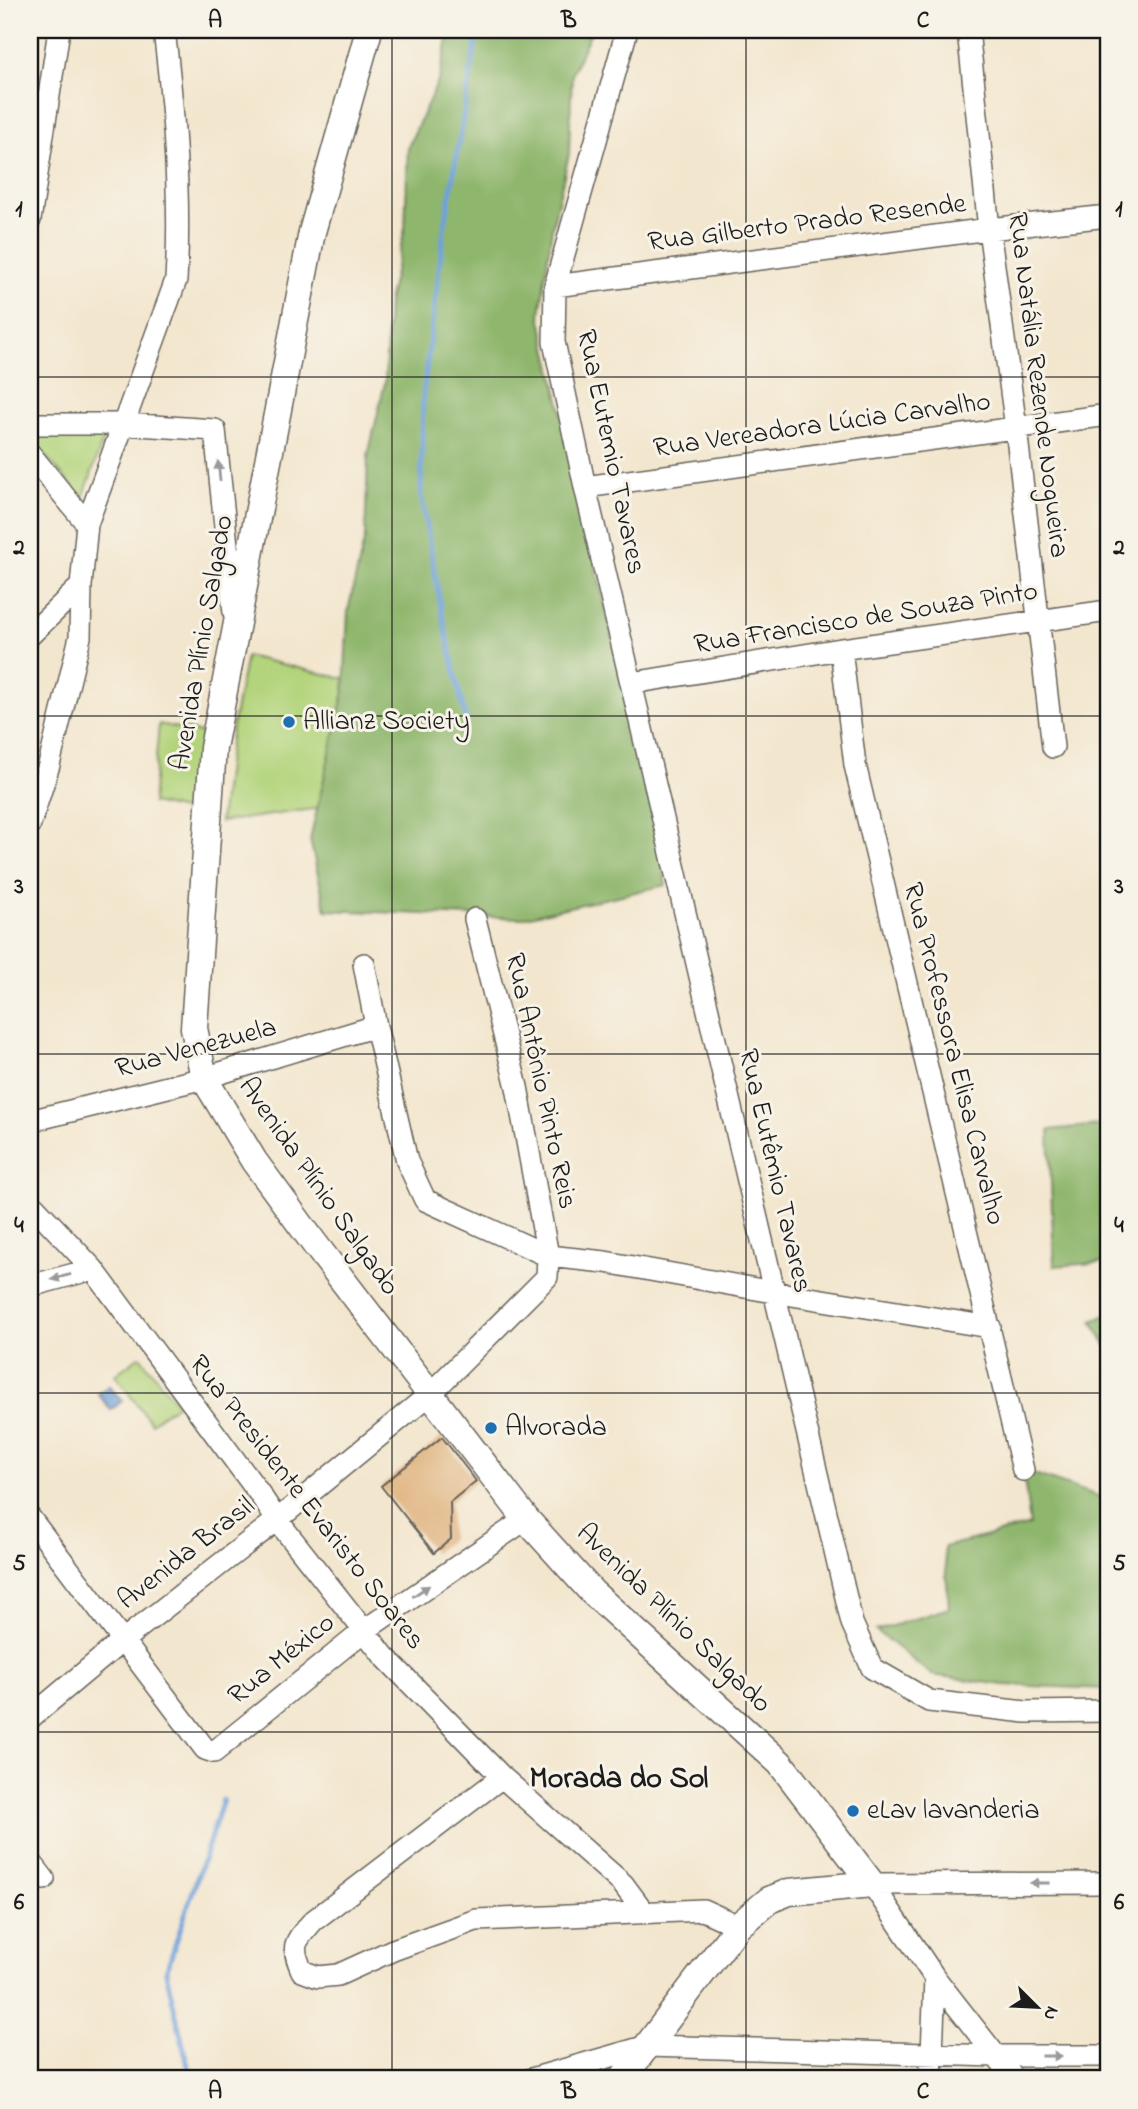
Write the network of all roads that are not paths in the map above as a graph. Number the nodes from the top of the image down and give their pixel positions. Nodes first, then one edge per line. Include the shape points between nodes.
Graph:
1 (59, 30) edge
2 (163, 30) edge
3 (369, 30) edge
4 (627, 30) edge
5 (968, 30) edge
6 (1108, 216) edge
7 (30, 220) edge
8 (989, 229) junction
9 (555, 286) junction
10 (1108, 415) edge
11 (30, 424) edge
12 (123, 424) junction
13 (1016, 428) junction
14 (34, 467) edge
15 (585, 487) junction
16 (88, 524) junction
17 (81, 586) junction
18 (1108, 611) edge
19 (1038, 621) junction
20 (30, 635) edge
21 (236, 636) junction
22 (841, 649) junction
23 (632, 683) junction
24 (1053, 747) dead end
25 (30, 824) edge
26 (475, 919) dead end
27 (364, 964) dead end
28 (376, 1026) junction
29 (204, 1078) junction
30 (30, 1121) edge
31 (30, 1202) edge
32 (548, 1256) junction
33 (93, 1269) junction
34 (30, 1286) edge
35 (773, 1292) junction
36 (990, 1328) junction
37 (429, 1395) junction
38 (1023, 1470) dead end
39 (30, 1518) edge
40 (277, 1520) junction
41 (526, 1520) junction
42 (365, 1630) junction
43 (122, 1641) junction
44 (1108, 1711) edge
45 (30, 1718) edge
46 (502, 1777) junction
47 (30, 1861) edge
48 (44, 1879) dead end
49 (1108, 1883) edge
50 (872, 1884) junction
51 (643, 1911) junction
52 (738, 1926) junction
53 (935, 1978) junction
54 (647, 2046) junction
55 (932, 2055) junction
56 (996, 2056) junction
57 (1108, 2056) edge
58 (531, 2079) edge
59 (622, 2079) edge
60 (931, 2079) edge
61 (1014, 2079) edge

1 - 7 street
2 - 12 street via 170,82 176,280
3 - 21 street, Avenida Plínio Salgado via 312,232
4 - 9 street, Rua Eutemio Tavares
5 - 8 street, Rua Natália Rezende Nogueira
6 - 8 street, Rua Gilberto Prado Resende
8 - 9 street, Rua Gilberto Prado Resende
8 - 13 street, Rua Natália Rezende Nogueira
9 - 15 street, Rua Eutemio Tavares via 554,342
10 - 13 street, Rua Vereadora Lúcia Carvalho
11 - 12 street
12 - 16 street
21 -> 12 street via 215,430
13 - 15 street, Rua Vereadora Lúcia Carvalho
13 - 19 street, Rua Natália Rezende Nogueira
14 - 16 street
15 - 23 street, Rua Eutemio Tavares
16 - 17 street
17 - 20 street
17 - 25 street via 80,637
18 - 19 street, Rua Francisco de Souza Pinto
19 - 22 street, Rua Francisco de Souza Pinto
19 - 24 street, Rua Natália Rezende Nogueira
21 - 29 street, Avenida Plínio Salgado via 213,748 194,1028
22 - 23 street, Rua Francisco de Souza Pinto
22 - 36 street, Rua Professora Elisa Carvalho via 855,765
23 - 35 street, Rua Eutêmio Tavares
26 - 32 street, Rua Antônio Pinto Reis via 517,1087
27 - 28 street
28 - 29 street, Rua Venezuela
28 - 32 street via 407,1161 425,1200
29 - 30 street, Rua Venezuela
29 - 37 street, Avenida Plínio Salgado via 254,1161
31 - 33 street, Rua Presidente Evaristo Soares
32 - 35 street
32 - 37 street, Avenida Brasil via 547,1277
33 -> 34 street
33 - 40 street, Rua Presidente Evaristo Soares
35 - 36 street
35 - 44 street, Rua Eutêmio Tavares via 852,1623 872,1668 929,1701 1026,1712
36 - 38 street, Rua Professora Elisa Carvalho
37 - 40 street, Avenida Brasil
37 - 41 street, Avenida Plínio Salgado
39 - 43 street
40 - 42 street, Rua Presidente Evaristo Soares
40 - 43 street, Avenida Brasil
42 -> 41 street, Rua México
41 - 50 street, Avenida Plínio Salgado via 592,1592 779,1763
42 - 43 street, Rua México via 214,1752 205,1749
42 - 46 street, Rua Presidente Evaristo Soares via 384,1657
43 - 45 street, Avenida Brasil
46 - 51 street, Rua Presidente Evaristo Soares via 616,1878
46 - 51 street via 313,1921 294,1945 302,1972 318,1977 338,1975 476,1920
47 - 48 street
49 -> 50 street
50 - 52 street via 789,1892 769,1900
50 - 53 street, Avenida Plínio Salgado
51 - 52 street via 703,1910
52 - 54 street
53 - 55 street
53 - 56 street, Avenida Plínio Salgado
54 - 55 street
54 - 58 street
54 - 59 street
55 - 56 street
55 - 60 street
56 -> 57 street
56 - 61 street, Avenida Plínio Salgado

